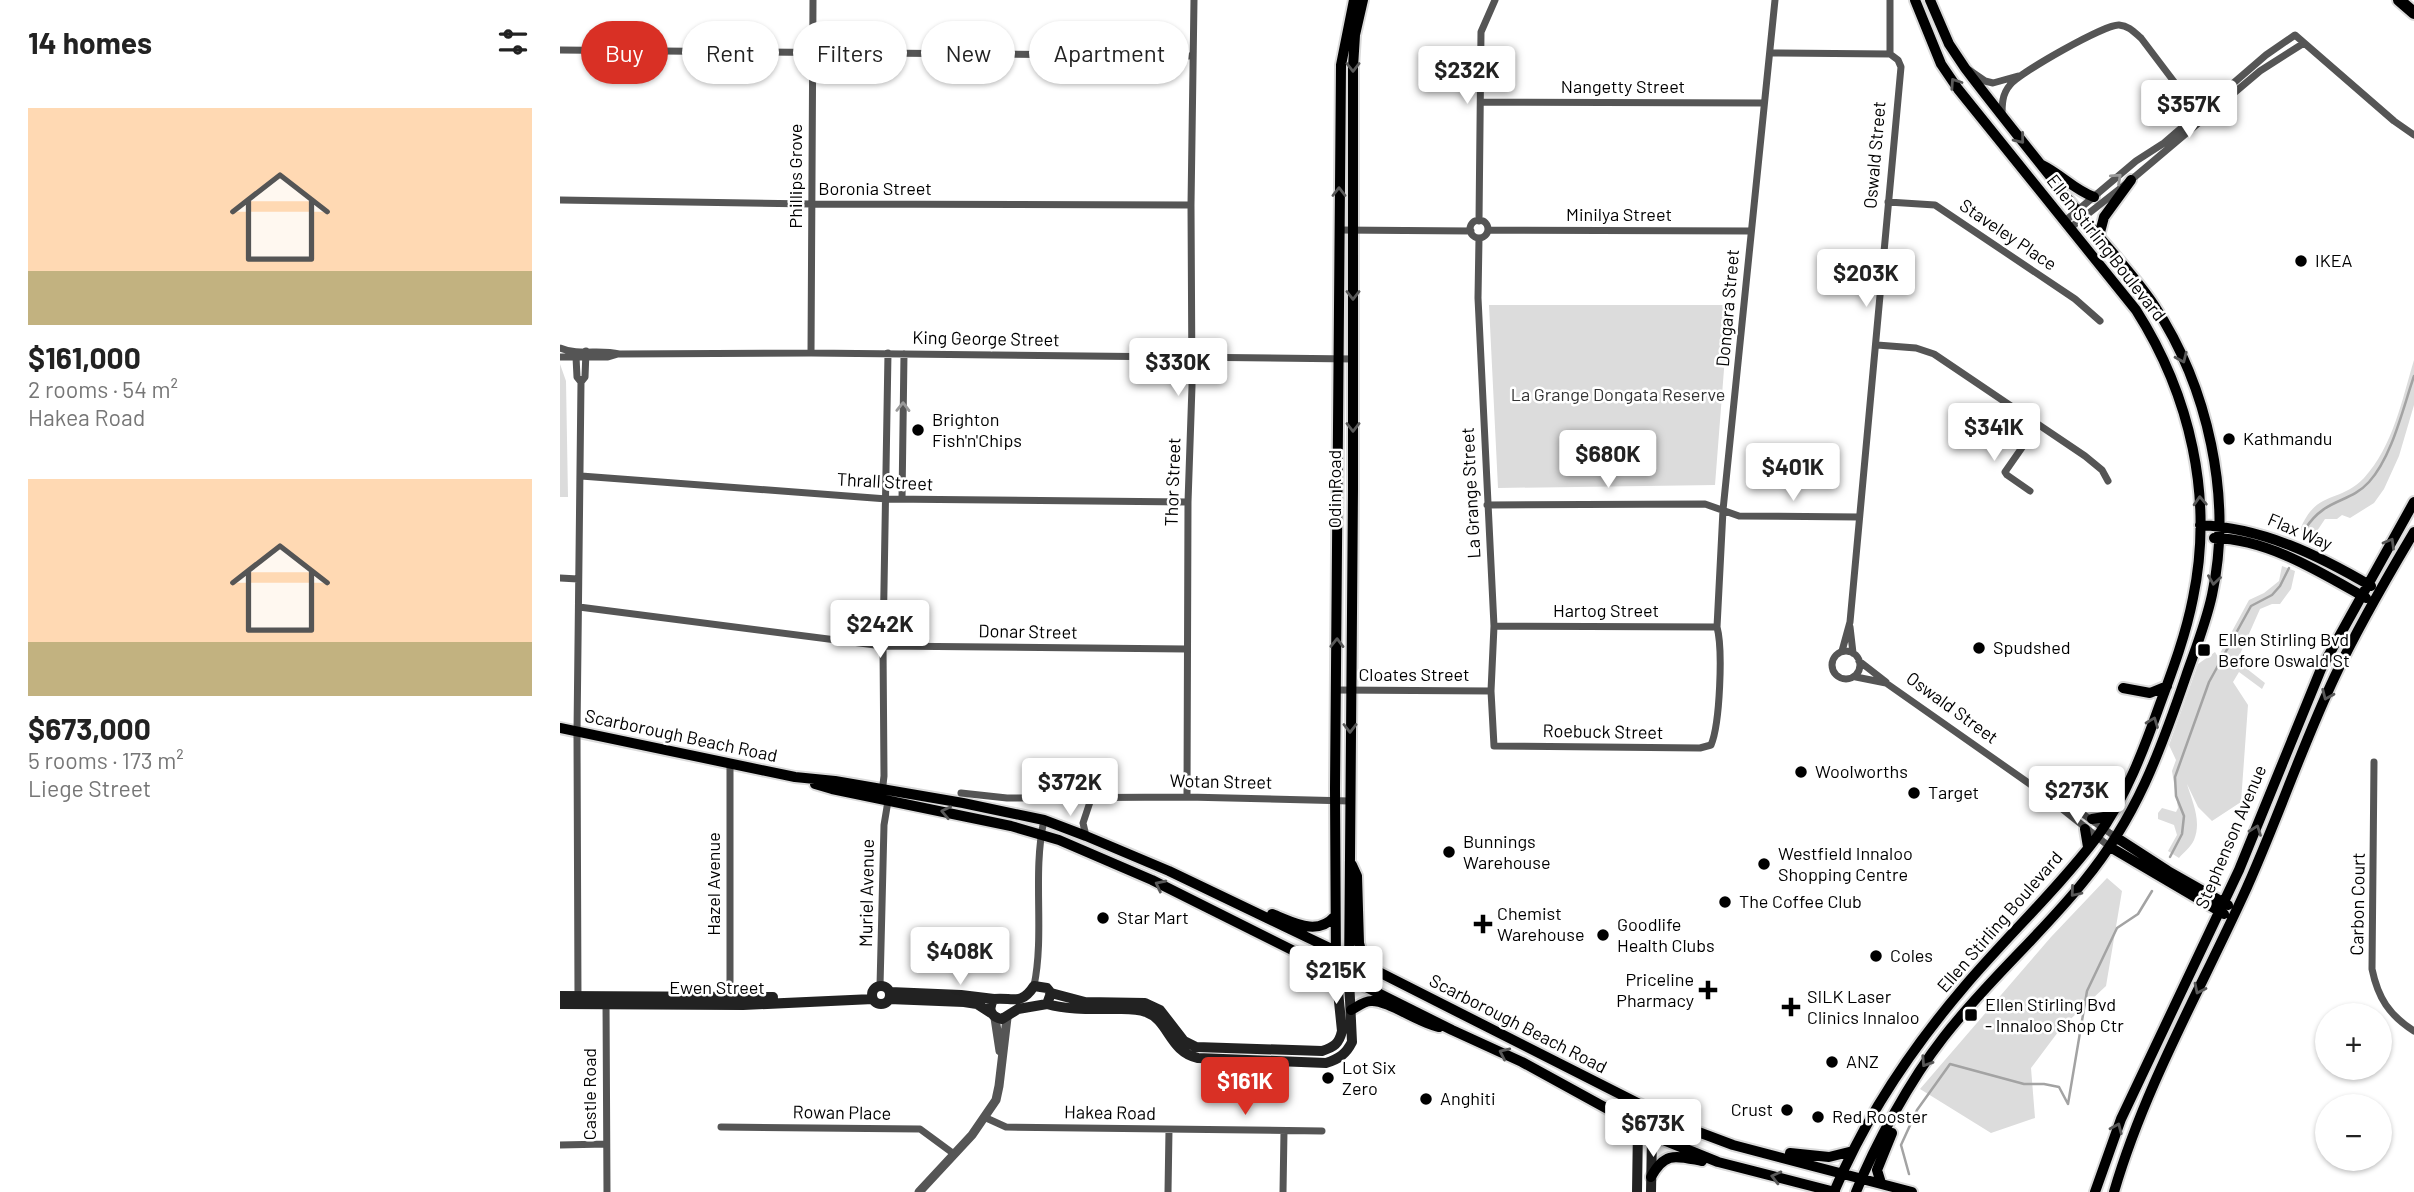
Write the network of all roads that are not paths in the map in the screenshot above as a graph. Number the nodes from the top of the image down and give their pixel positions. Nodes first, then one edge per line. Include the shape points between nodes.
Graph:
1 (813, 0) edge
2 (1194, 0) edge
3 (1353, 0) edge
4 (1363, 0) edge
5 (1495, 0) edge
6 (1775, 0) edge
7 (1890, 0) edge
8 (1914, 0) edge
9 (1930, 0) edge
10 (2399, 0) edge
11 (2414, 13) edge
12 (813, 21) edge
13 (2304, 43) junction
14 (560, 50) edge
15 (1771, 53) junction
16 (793, 54) edge
17 (1890, 54) junction
18 (907, 55) edge
19 (1193, 57) junction
20 (1965, 68) junction
21 (2022, 75) junction
22 (812, 84) edge
23 (1481, 102) junction
24 (1764, 103) junction
25 (2002, 116) junction
26 (2200, 117) junction
27 (2414, 135) edge
28 (2040, 164) junction
29 (2131, 180) junction
30 (2094, 197) junction
31 (560, 200) edge
32 (1888, 202) junction
33 (812, 204) junction
34 (1191, 205) junction
35 (2080, 214) junction
36 (1479, 221) junction
37 (2067, 224) junction
38 (1339, 230) junction
39 (1353, 230) junction
40 (1488, 230) junction
41 (1751, 230) junction
42 (1471, 231) junction
43 (2099, 236) junction
44 (1479, 238) junction
45 (2100, 321) dead end
46 (1877, 345) junction
47 (560, 348) edge
48 (811, 353) junction
49 (888, 354) junction
50 (904, 354) junction
51 (581, 355) junction
52 (560, 357) edge
53 (1191, 358) junction
54 (1339, 359) junction
55 (1353, 359) junction
56 (2038, 425) junction
57 (582, 476) junction
58 (2108, 481) dead end
59 (2030, 491) dead end
60 (887, 499) junction
61 (902, 499) junction
62 (1188, 502) junction
63 (2414, 502) edge
64 (1487, 505) junction
65 (1723, 510) junction
66 (1859, 517) junction
67 (2200, 525) junction
68 (2218, 532) junction
69 (2414, 533) edge
70 (2200, 538) junction
71 (560, 578) edge
72 (579, 579) junction
73 (2367, 583) junction
74 (2380, 591) junction
75 (2360, 595) junction
76 (2373, 602) junction
77 (579, 607) junction
78 (1850, 622) junction
79 (1494, 626) junction
80 (1717, 627) junction
81 (883, 646) junction
82 (1186, 649) junction
83 (1842, 651) junction
84 (1853, 653) junction
85 (1859, 661) junction
86 (1856, 677) junction
87 (1886, 683) junction
88 (2167, 686) junction
89 (2123, 688) dead end
90 (1336, 690) junction
91 (1350, 691) junction
92 (1491, 691) junction
93 (560, 728) edge
94 (577, 732) junction
95 (1711, 745) joint
96 (1494, 746) joint
97 (2374, 762) dead end
98 (730, 764) junction
99 (961, 793) dead end
100 (884, 796) junction
101 (1187, 797) junction
102 (1091, 799) junction
103 (1335, 800) junction
104 (1350, 801) junction
105 (2057, 805) junction
106 (2110, 816) junction
107 (2092, 819) junction
108 (1044, 820) junction
109 (2085, 829) junction
110 (2100, 832) junction
111 (1041, 834) junction
112 (1086, 836) junction
113 (2113, 842) junction
114 (2088, 847) junction
115 (1350, 860) junction
116 (1207, 889) junction
117 (2221, 908) junction
118 (2235, 914) junction
119 (1335, 916) junction
120 (1335, 951) junction
121 (1349, 958) junction
122 (1365, 965) junction
123 (1038, 967) junction
124 (1336, 972) junction
125 (1349, 979) junction
126 (1034, 986) junction
127 (1049, 990) junction
128 (881, 994) junction
129 (560, 996) edge
130 (993, 999) junction
131 (578, 1000) junction
132 (606, 1000) junction
133 (730, 1001) junction
134 (560, 1003) edge
135 (1047, 1004) junction
136 (1351, 1010) junction
137 (998, 1016) junction
138 (1452, 1030) junction
139 (2414, 1031) edge
140 (1303, 1051) junction
141 (1303, 1062) junction
142 (1904, 1097) junction
143 (1646, 1108) junction
144 (984, 1117) junction
145 (1638, 1126) junction
146 (721, 1127) dead end
147 (1169, 1130) junction
148 (1284, 1131) junction
149 (1322, 1131) dead end
150 (1652, 1134) junction
151 (606, 1144) junction
152 (560, 1145) edge
153 (1755, 1150) junction
154 (1853, 1152) junction
155 (954, 1154) junction
156 (1718, 1162) junction
157 (1842, 1173) junction
158 (1651, 1177) junction
159 (1861, 1178) junction
160 (1881, 1183) junction
161 (607, 1192) edge
162 (919, 1192) edge
163 (1168, 1192) edge
164 (1283, 1192) edge
165 (1637, 1192) edge
166 (1651, 1192) edge
167 (1834, 1192) edge
168 (1856, 1192) edge
169 (1912, 1192) edge
170 (2095, 1192) edge
171 (2113, 1192) edge

1 - 12 street, Phillips Grove
2 - 19 street, Thor Street
38 -> 3 main road, Odin Road via 1341,65
4 -> 39 main road, Odin Road via 1353,50
5 - 23 street via 1481,32
6 - 15 street, Dongara Street
7 - 17 street, Oswald Street
37 -> 8 main road, Ellen Stirling Boulevard via 1958,89 1941,64
9 - 20 main road, Ellen Stirling Boulevard
10 - 11 highway
13 - 26 street
13 - 26 street via 2295,35 2266,55
13 - 27 street
14 - 16 street
15 - 17 street
15 - 24 street, Dongara Street
17 - 32 street, Oswald Street via 1901,67
18 - 19 street
19 - 34 street, Thor Street
20 - 21 street via 1993,83
20 - 25 main road, Ellen Stirling Boulevard
21 - 25 street via 2009,85 2002,100
21 - 26 street via 2102,29 2120,25 2141,38
22 - 33 street, Phillips Grove
23 - 24 street, Nangetty Street
23 - 36 street
24 - 41 street, Dongara Street
25 -> 28 main road, Ellen Stirling Boulevard
26 - 29 street
30 -> 26 street
28 - 30 main road
28 - 35 main road, Ellen Stirling Boulevard
29 - 35 street
29 - 43 main road via 2104,217
30 - 35 street
31 - 33 street, Boronia Street
32 - 45 street, Staveley Place via 1935,205 2075,299
32 - 46 street, Oswald Street
33 - 34 street, Boronia Street
33 - 48 street, Phillips Grove
34 - 53 street, Thor Street
35 - 37 street
35 - 43 main road, Ellen Stirling Boulevard
36 - 40 street via 1486,223
36 - 42 street
67 -> 37 main road, Ellen Stirling Boulevard via 2197,466 2177,387 2136,310
38 - 39 street
38 - 54 main road, Odin Road
39 - 42 street
39 -> 55 main road, Odin Road
40 - 41 street, Minilya Street
40 - 44 street
41 - 65 street, Dongara Street
42 - 44 street
43 -> 68 main road, Ellen Stirling Boulevard via 2154,305 2185,364 2210,443
44 - 64 street, La Grange Street
46 - 56 street via 1934,354
46 - 66 street, Oswald Street
47 - 51 street, King George Street
48 - 49 street, King George Street
48 - 51 street, King George Street
49 - 50 street, King George Street
49 - 60 street, Muriel Avenue
50 - 53 street, King George Street
61 -> 50 street
51 - 52 street, King George Street
51 - 57 street via 577,377 581,382
53 - 54 street, King George Street
53 - 62 street, Thor Street
54 - 55 street, King George Street
90 -> 54 main road, Odin Road
55 -> 91 main road, Odin Road
56 - 58 street via 2085,456
56 - 59 street via 2005,471
57 - 60 street, Thrall Street
57 - 72 street
60 - 61 street, Thrall Street
60 - 81 street, Muriel Avenue
61 - 62 street, Thrall Street
62 - 82 street, Thor Street
73 -> 63 main road, Stephenson Avenue
64 - 65 street via 1705,504
64 - 79 street, La Grange Street
65 - 66 street via 1739,516
65 - 80 street, Dongara Street
66 - 78 street, Oswald Street
67 - 68 main road, Flax Way
67 - 70 main road, Ellen Stirling Boulevard
68 - 70 main road, Flax Way
68 - 73 main road, Flax Way via 2253,532 2279,540
68 - 75 main road, Flax Way via 2299,562
68 -> 113 main road, Ellen Stirling Boulevard via 2205,622 2150,776
69 - 74 main road, Stephenson Avenue
70 - 88 main road, Ellen Stirling Boulevard via 2193,598
71 - 72 street
72 - 77 street
73 - 74 main road, Flax Way
73 - 75 main road, Stephenson Avenue
74 - 76 main road, Stephenson Avenue
75 - 76 main road, Flax Way
117 -> 75 main road, Stephenson Avenue via 2321,669
76 -> 118 main road, Stephenson Avenue via 2335,675
77 - 81 street, Donar Street
77 - 94 street
78 - 83 street, Oswald Street
78 - 84 street
79 - 80 street, Hartog Street
79 - 92 street, La Grange Street
80 - 95 street, Dongara Street via 1718,690
81 - 82 street, Donar Street
81 - 100 street, Muriel Avenue
82 - 101 street, Thor Street
83 - 84 street
83 - 86 street via 1832,661 1832,670 1842,680
84 - 85 street
85 - 86 street
85 - 87 street
86 - 87 street, Oswald Street
87 - 105 street, Oswald Street
88 - 89 main road via 2150,693
106 -> 88 main road, Ellen Stirling Boulevard via 2136,767
90 - 91 street, Cloates Street
90 - 103 main road, Odin Road
91 - 92 street, Cloates Street
91 -> 104 main road, Odin Road
92 - 96 street, La Grange Street
93 - 94 main road, Scarborough Beach Road
94 - 98 main road, Scarborough Beach Road
94 - 131 street
95 - 96 street, Roebuck Street
97 - 139 street, Carbon Court via 2372,969 2384,1006
98 - 100 main road, Scarborough Beach Road via 832,789
98 - 133 street, Hazel Avenue
99 - 102 street, Wotan Street
100 - 108 main road, Scarborough Beach Road via 963,803
111 -> 100 main road, Scarborough Beach Road
100 - 128 street, Muriel Avenue
101 - 102 street, Wotan Street
101 - 103 street, Wotan Street
102 - 112 street via 1083,827
103 - 104 street, Wotan Street
103 - 119 main road, Odin Road
104 - 115 main road, Odin Road
105 - 107 street, Oswald Street via 2070,805
105 - 109 street, Oswald Street
106 - 107 main road
106 - 110 main road, Ellen Stirling Boulevard
107 - 110 street, Oswald Street
108 - 111 street
108 - 112 main road, Scarborough Beach Road
109 - 110 street, Oswald Street
109 - 114 main road
110 - 113 street, Oswald Street
110 - 114 main road, Ellen Stirling Boulevard
111 - 123 street
124 -> 111 main road, Scarborough Beach Road via 1152,880
112 - 116 main road, Scarborough Beach Road
113 - 117 main road, Oswald Street via 2168,871
113 -> 142 main road, Ellen Stirling Boulevard via 2066,903 1944,1036
114 - 154 main road, Ellen Stirling Boulevard via 1920,1041
115 - 121 main road, Odin Road
115 - 122 main road via 1357,876 1359,943
116 - 119 main road via 1306,927 1324,925
116 - 120 main road, Scarborough Beach Road
117 - 118 main road, Oswald Street
170 -> 117 main road, Stephenson Avenue via 2121,1119
118 -> 171 main road, Stephenson Avenue via 2151,1088
119 - 120 main road, Odin Road
120 - 121 main road, Scarborough Beach Road
120 - 124 main road, Odin Road
121 - 122 main road, Scarborough Beach Road
121 - 125 main road, Odin Road
122 - 143 main road, Scarborough Beach Road
123 - 126 street
123 - 127 street
124 - 125 main road, Scarborough Beach Road
124 - 140 main road via 1340,1040 1322,1051
125 - 136 main road
125 - 138 main road, Scarborough Beach Road
126 - 127 main road
126 - 130 main road, Ewen Street via 1019,1000
127 - 135 main road
127 - 140 main road via 1085,1002 1145,1003 1160,1010 1184,1041 1196,1047
128 - 130 main road, Ewen Street
128 - 133 main road, Ewen Street
128 - 137 main road, Ewen Street via 977,1004
129 - 131 main road, Ewen Street
130 - 137 main road
131 - 132 main road, Ewen Street
131 - 134 main road, Ewen Street
132 - 133 main road, Ewen Street
132 - 151 street, Castle Road
135 - 137 main road
135 - 141 main road via 1144,1011 1154,1016 1177,1048 1198,1058
136 - 138 main road via 1372,1001 1426,1025
136 - 141 main road via 1348,1051 1326,1063
137 - 144 street via 999,1086
145 -> 138 main road, Scarborough Beach Road via 1555,1078
140 - 141 main road
142 - 159 main road, Ellen Stirling Boulevard
142 - 160 main road via 1877,1170
143 - 145 main road
143 - 150 main road
143 - 153 main road, Scarborough Beach Road via 1685,1127
144 - 147 street, Hakea Road via 1006,1127
144 - 155 street
145 - 150 main road, Scarborough Beach Road
145 - 165 main road
146 - 155 street, Rowan Place via 920,1129
147 - 148 street, Hakea Road
147 - 163 street
148 - 149 street, Hakea Road
148 - 164 street
150 - 156 main road, Scarborough Beach Road
150 - 158 main road
151 - 152 street
151 - 161 street, Castle Road
153 - 154 main road via 1813,1157
153 - 157 main road, Scarborough Beach Road
154 - 157 main road, Ellen Stirling Boulevard
155 - 162 street
156 - 158 main road via 1668,1157
167 -> 156 main road, Scarborough Beach Road
157 - 159 main road, Scarborough Beach Road
157 - 167 main road, Ellen Stirling Boulevard
158 - 166 main road
159 - 160 main road, Scarborough Beach Road
159 - 168 main road, Ellen Stirling Boulevard
160 - 169 main road, Scarborough Beach Road

